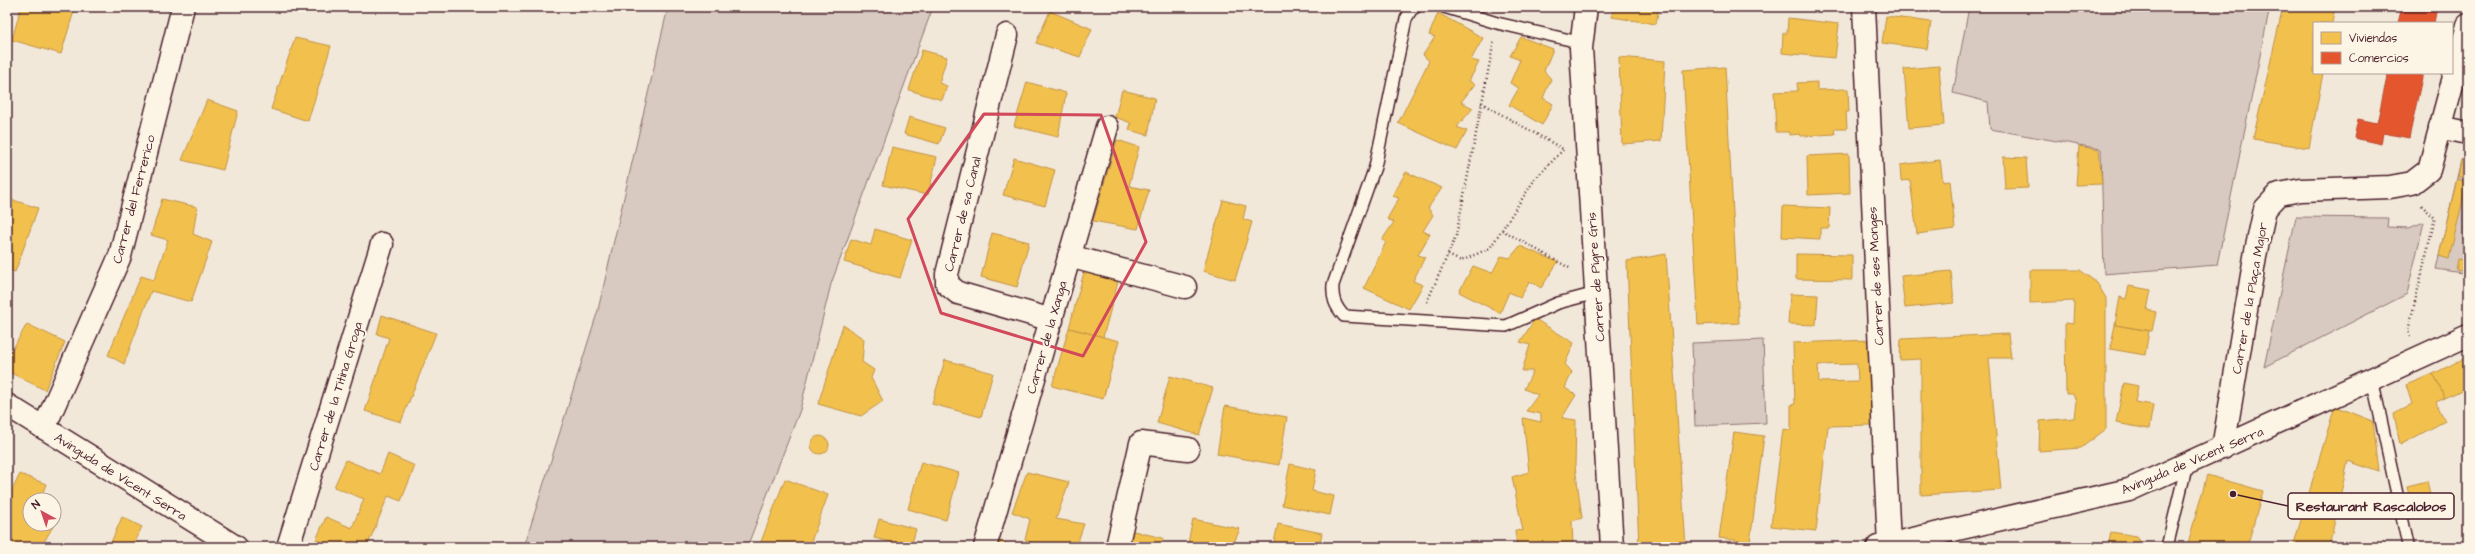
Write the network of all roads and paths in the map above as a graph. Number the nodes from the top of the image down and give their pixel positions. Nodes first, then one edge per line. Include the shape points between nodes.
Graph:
1 (183, 7) edge
2 (1416, 7) edge
3 (1444, 7) edge
4 (1586, 7) edge
5 (1864, 7) edge
6 (1497, 23) junction
7 (2468, 25) edge
8 (1007, 35) dead end
9 (1581, 48) junction
10 (1481, 103) junction
11 (1106, 127) dead end
12 (2440, 127) junction
13 (2468, 133) edge
14 (1564, 150) junction
15 (1587, 152) junction
16 (2412, 183) junction
17 (1502, 230) junction
18 (382, 244) dead end
19 (1448, 255) junction
20 (1069, 256) junction
21 (1595, 270) junction
22 (1185, 287) dead end
23 (1596, 293) junction
24 (1425, 306) dead end
25 (1052, 320) junction
26 (2468, 335) edge
27 (2418, 358) junction
28 (2370, 381) junction
29 (7, 405) edge
30 (44, 428) junction
31 (2223, 448) junction
32 (1188, 449) dead end
33 (2187, 464) junction
34 (2408, 545) dead end
35 (1883, 546) edge
36 (236, 547) edge
37 (288, 547) edge
38 (985, 547) edge
39 (1117, 547) edge
40 (1612, 547) edge
41 (2167, 547) edge

1 - 30 street, Carrer del Ferrerico via 120,256
2 - 23 lane via 1406,19 1375,167 1333,284 1336,307 1344,316 1506,326 1558,303
3 - 6 lane
4 - 9 street, Carrer de Pigre Gris
5 - 35 street, Carrer de ses Monges
6 - 9 lane via 1570,40
6 - 10 path
7 - 12 street, Carrer de la Plaça Major
8 - 25 street, Carrer de sa Canal via 947,274 947,284 958,293
9 - 15 street, Carrer de Pigre Gris
10 - 14 path
10 - 19 path via 1456,236
11 - 20 street, Carrer de la Xanga
12 - 13 street
12 - 16 street, Carrer de la Plaça Major via 2429,170
14 - 15 path
14 - 17 path via 1535,179
15 - 21 street, Carrer de Pigre Gris
16 - 27 path via 2415,200 2435,218 2408,331
16 - 31 street, Carrer de la Plaça Major via 2390,188 2301,190 2279,194 2265,208
17 - 19 path via 1490,248 1461,261
17 - 21 path via 1575,272
18 - 37 street, Carrer de la Titina Groga
19 - 24 path
20 - 22 street
20 - 25 street, Carrer de la Xanga
21 - 23 street, Carrer de Pigre Gris
23 - 40 street, Carrer de Pigre Gris
25 - 38 street, Carrer de la Xanga
26 - 27 street, Avinguda de Vicent Serra
27 - 28 street, Avinguda de Vicent Serra
28 - 31 street, Avinguda de Vicent Serra
28 - 34 lane via 2375,392
29 - 30 street, Avinguda de Vicent Serra
30 - 36 street, Avinguda de Vicent Serra
31 - 33 street, Avinguda de Vicent Serra
32 - 39 street via 1141,443
33 - 35 street, Avinguda de Vicent Serra via 2128,490
33 - 41 lane

